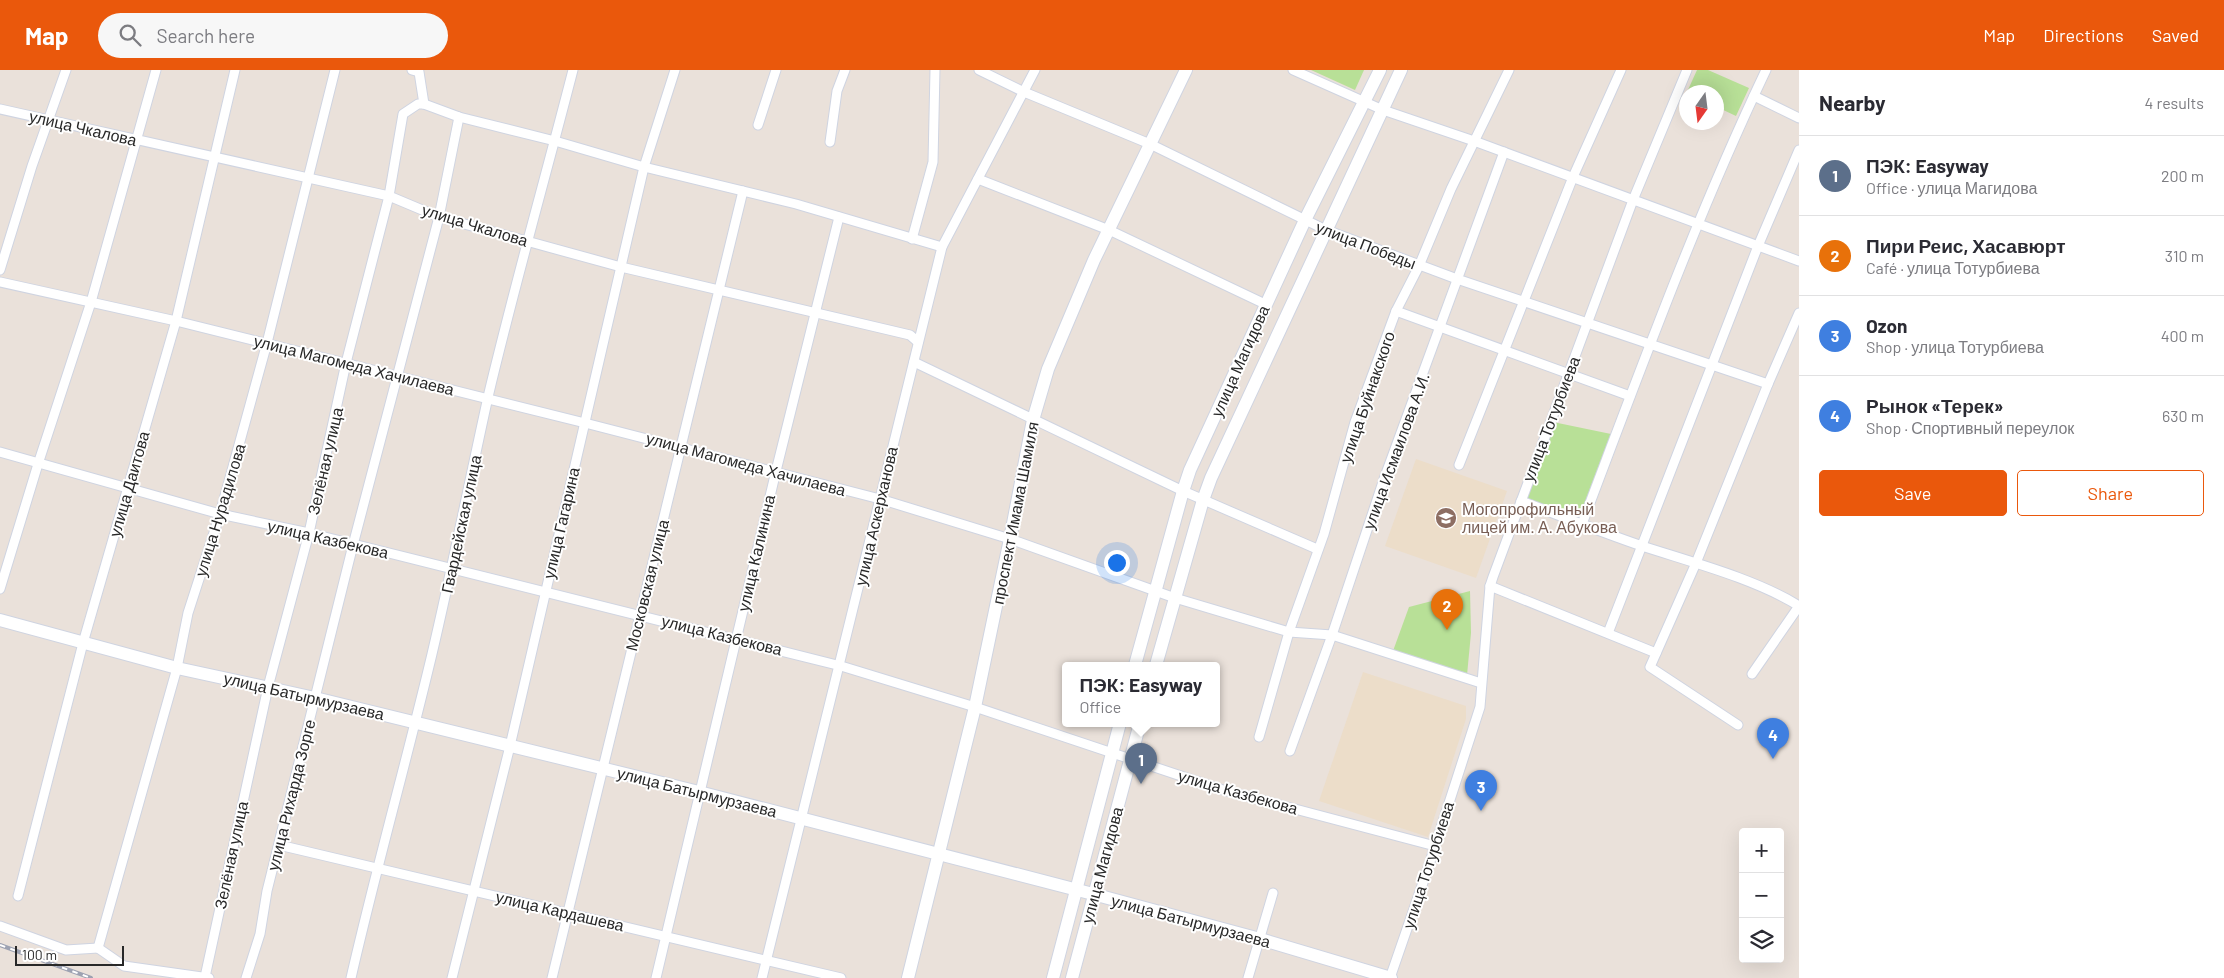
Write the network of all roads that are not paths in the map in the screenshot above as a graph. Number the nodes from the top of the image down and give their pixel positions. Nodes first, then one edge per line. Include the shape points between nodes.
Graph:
1 (66, 70) edge
2 (156, 70) edge
3 (235, 70) edge
4 (335, 70) edge
5 (412, 70) edge
6 (574, 70) edge
7 (675, 70) edge
8 (776, 70) edge
9 (845, 70) edge
10 (935, 70) edge
11 (979, 70) edge
12 (1035, 70) edge
13 (1186, 70) edge
14 (1293, 70) edge
15 (1380, 70) edge
16 (1401, 70) edge
17 (1509, 70) edge
18 (1620, 70) edge
19 (1687, 70) edge
20 (1766, 70) edge
21 (1024, 92) junction
22 (1754, 96) junction
23 (1365, 103) junction
24 (424, 104) junction
25 (0, 109) edge
26 (1383, 110) junction
27 (459, 117) junction
28 (1799, 118) edge
29 (47, 120) junction
30 (758, 125) dead end
31 (135, 140) junction
32 (555, 141) junction
33 (1474, 141) junction
34 (830, 142) dead end
35 (1150, 144) junction
36 (1799, 150) edge
37 (1504, 152) junction
38 (214, 157) junction
39 (644, 167) junction
40 (1573, 177) junction
41 (309, 179) junction
42 (978, 179) junction
43 (743, 191) junction
44 (390, 196) junction
45 (1634, 200) junction
46 (439, 217) junction
47 (840, 217) junction
48 (1305, 220) junction
49 (1699, 224) junction
50 (1109, 230) junction
51 (1326, 230) junction
52 (912, 239) junction
53 (527, 241) junction
54 (1758, 246) junction
55 (942, 247) junction
56 (1799, 261) edge
57 (1420, 266) junction
58 (621, 267) junction
59 (0, 270) edge
60 (1457, 279) junction
61 (0, 282) edge
62 (719, 290) junction
63 (91, 302) junction
64 (1523, 302) junction
65 (1265, 304) junction
66 (1396, 312) junction
67 (815, 313) junction
68 (1799, 313) edge
69 (176, 321) junction
70 (1588, 322) junction
71 (1440, 328) junction
72 (918, 342) junction
73 (267, 343) junction
74 (1651, 344) junction
75 (1503, 350) junction
76 (914, 362) junction
77 (346, 363) junction
78 (1712, 366) junction
79 (1568, 374) junction
80 (398, 376) junction
81 (1768, 384) junction
82 (1630, 396) junction
83 (488, 398) junction
84 (1033, 420) junction
85 (585, 423) junction
86 (681, 447) junction
87 (0, 452) edge
88 (38, 464) junction
89 (1459, 465) dead end
90 (776, 471) junction
91 (128, 488) junction
92 (1183, 491) junction
93 (880, 499) junction
94 (1202, 500) junction
95 (1521, 501) junction
96 (220, 514) junction
97 (1582, 524) junction
98 (309, 533) junction
99 (1010, 539) junction
100 (353, 545) junction
101 (1641, 545) junction
102 (1318, 550) junction
103 (1696, 563) junction
104 (452, 569) junction
105 (1490, 586) junction
106 (0, 589) edge
107 (1155, 591) junction
108 (545, 592) junction
109 (1175, 598) junction
110 (1799, 606) edge
111 (640, 615) junction
112 (0, 620) edge
113 (1289, 632) junction
114 (1608, 634) junction
115 (1332, 635) junction
116 (736, 639) junction
117 (83, 643) junction
118 (1656, 654) junction
119 (1136, 662) edge
120 (1157, 662) edge
121 (840, 666) junction
122 (177, 668) junction
123 (1752, 674) dead end
124 (1481, 684) junction
125 (268, 687) junction
126 (315, 698) junction
127 (975, 707) junction
128 (415, 723) junction
129 (1738, 725) dead end
130 (1119, 727) edge
131 (1139, 727) edge
132 (1259, 737) dead end
133 (510, 746) junction
134 (1290, 751) dead end
135 (1112, 754) junction
136 (1130, 760) junction
137 (603, 768) junction
138 (699, 792) junction
139 (802, 819) junction
140 (279, 845) junction
141 (1435, 846) junction
142 (940, 854) junction
143 (376, 868) junction
144 (1076, 890) junction
145 (474, 891) junction
146 (1273, 893) dead end
147 (1093, 894) junction
148 (18, 896) dead end
149 (568, 913) junction
150 (0, 926) edge
151 (666, 936) junction
152 (1260, 939) junction
153 (98, 948) junction
154 (766, 959) junction
155 (207, 978) edge
156 (246, 978) edge
157 (351, 978) edge
158 (452, 978) edge
159 (552, 978) edge
160 (656, 978) edge
161 (762, 978) edge
162 (841, 978) edge
163 (908, 978) edge
164 (1053, 978) edge
165 (1072, 978) edge
166 (1248, 978) edge
167 (1390, 978) edge

1 - 29 street
2 - 31 street
3 - 38 street, улица Даитова
4 - 41 street, улица Нурадилова
5 - 24 street via 418,72
6 - 32 street, Гвардейская улица
7 - 39 street, улица Гагарина
8 - 30 street
9 - 34 street via 837,91
10 - 52 street via 933,162
11 - 21 street, улица Победы
12 - 21 street, улица Аскерханова
13 - 35 main road, проспект Имама Шамиля
14 - 23 street
15 - 23 main road, улица Магидова
16 - 26 main road, улица Магидова
17 - 33 street, улица Буйнакского
18 - 40 street
19 - 45 street, улица Тотурбиева
20 - 22 street
21 - 35 street, улица Победы
21 - 42 street, улица Аскерханова
22 - 28 street
22 - 49 street
23 - 26 street
23 - 48 main road, улица Магидова
24 - 27 street
24 - 44 street, Зелёная улица via 418,104 403,114
25 - 29 street, улица Чкалова
26 - 33 street
26 - 51 main road, улица Магидова
27 - 32 street
27 - 46 street, улица Рихарда Зорге
29 - 31 street, улица Чкалова
29 - 59 street
31 - 38 street, улица Чкалова
31 - 63 street
32 - 39 street
32 - 53 street, Гвардейская улица
33 - 37 street
33 - 57 street, улица Буйнакского
35 - 48 street, улица Победы
35 - 50 main road, проспект Имама Шамиля
36 - 54 street
37 - 40 street
37 - 60 street, улица Исмаилова А.И.
38 - 41 street, улица Чкалова
38 - 69 street, улица Даитова
39 - 43 street
39 - 58 street, улица Гагарина
40 - 45 street
40 - 64 street
41 - 44 street, улица Чкалова
41 - 73 street, улица Нурадилова
42 - 50 street
42 - 55 street, улица Аскерханова
43 - 47 street
43 - 62 street, Московская улица
44 - 46 street, улица Чкалова
44 - 77 street, Зелёная улица
45 - 49 street
45 - 70 street, улица Тотурбиева
46 - 53 street, улица Чкалова
46 - 80 street, улица Рихарда Зорге
47 - 52 street
47 - 67 street, улица Калинина
48 - 51 street, улица Победы
48 - 65 main road, улица Магидова
49 - 54 street
49 - 74 street
50 - 65 street
50 - 84 main road, проспект Имама Шамиля via 1048,369
51 - 57 street, улица Победы
51 - 94 main road, улица Магидова
52 - 55 street
53 - 58 street, улица Чкалова
53 - 83 street, Гвардейская улица
54 - 56 street
54 - 78 street
55 - 72 street, улица Аскерханова
57 - 60 street, улица Победы
57 - 66 street, улица Буйнакского
58 - 62 street, улица Чкалова
58 - 85 street, улица Гагарина
60 - 64 street, улица Победы
60 - 71 street, улица Исмаилова А.И.
61 - 63 street, улица Магомеда Хачилаева
62 - 67 street, улица Чкалова
62 - 86 street, Московская улица
63 - 69 street, улица Магомеда Хачилаева
63 - 88 street
64 - 70 street, улица Победы
64 - 75 street
65 - 92 main road, улица Магидова
66 - 71 street
66 - 102 street, улица Буйнакского via 1355,422
67 - 72 street, улица Чкалова via 910,335
67 - 90 street, улица Калинина
68 - 81 street
69 - 73 street, улица Магомеда Хачилаева
69 - 91 street, улица Даитова
70 - 74 street, улица Победы
70 - 79 street, улица Тотурбиева
71 - 75 street
71 - 115 street, улица Исмаилова А.И. via 1384,479
72 - 76 street, улица Аскерханова
73 - 77 street, улица Магомеда Хачилаева
73 - 96 street, улица Нурадилова
74 - 78 street, улица Победы
74 - 82 street
75 - 79 street
75 - 89 street
76 - 84 street
76 - 93 street, улица Аскерханова
77 - 80 street, улица Магомеда Хачилаева
77 - 98 street, Зелёная улица
78 - 81 street, улица Победы
78 - 101 street
79 - 82 street
79 - 95 street, улица Тотурбиева
80 - 83 street, улица Магомеда Хачилаева
80 - 100 street, улица Рихарда Зорге
81 - 103 street
82 - 97 street
83 - 85 street, улица Магомеда Хачилаева
83 - 104 street, Гвардейская улица
84 - 92 street
84 - 99 main road, проспект Имама Шамиля
85 - 86 street, улица Магомеда Хачилаева
85 - 108 street, улица Гагарина
86 - 90 street, улица Магомеда Хачилаева
86 - 111 street, Московская улица
87 - 88 street, улица Казбекова
88 - 91 street, улица Казбекова
88 - 106 street
90 - 93 street, улица Магомеда Хачилаева
90 - 116 street, улица Калинина
91 - 96 street, улица Казбекова
91 - 117 street, улица Даитова
92 - 94 street
92 - 107 main road, улица Магидова
93 - 99 street, улица Магомеда Хачилаева
93 - 121 street, улица Аскерханова
94 - 102 street
94 - 109 main road, улица Магидова
95 - 97 street
95 - 105 street, улица Тотурбиева
96 - 98 street, улица Казбекова
96 - 122 street, улица Нурадилова via 188,613
97 - 101 street
98 - 100 street, улица Казбекова
98 - 125 street, Зелёная улица
99 - 107 street, улица Магомеда Хачилаева
99 - 127 main road, проспект Имама Шамиля
100 - 104 street, улица Казбекова
100 - 126 street, улица Рихарда Зорге
101 - 103 street
101 - 114 street
102 - 113 street, улица Буйнакского
103 - 110 street
103 - 118 street
104 - 108 street, улица Казбекова
104 - 128 street, Гвардейская улица
105 - 114 street
105 - 124 street, улица Тотурбиева
107 - 109 street, улица Магомеда Хачилаева
107 - 119 main road, улица Магидова
108 - 111 street, улица Казбекова
108 - 133 street, улица Гагарина
109 - 113 street, улица Магомеда Хачилаева
109 - 120 main road, улица Магидова
110 - 123 street
111 - 116 street, улица Казбекова
111 - 137 street, Московская улица
112 - 117 main road, улица Батырмурзаева
113 - 115 street, улица Магомеда Хачилаева
113 - 132 street, улица Буйнакского
114 - 118 street
115 - 124 street, улица Магомеда Хачилаева
115 - 134 street, улица Исмаилова А.И.
116 - 121 street, улица Казбекова
116 - 138 street, улица Калинина
117 - 122 main road, улица Батырмурзаева
117 - 148 street, улица Даитова
118 - 129 street via 1650,667
121 - 127 street, улица Казбекова
121 - 139 street, улица Аскерханова
122 - 125 main road, улица Батырмурзаева
122 - 153 street, улица Нурадилова
124 - 141 street, улица Тотурбиева via 1480,707
125 - 126 main road, улица Батырмурзаева
125 - 155 street, Зелёная улица
126 - 128 main road, улица Батырмурзаева
126 - 140 street, улица Рихарда Зорге
127 - 135 street, улица Казбекова
127 - 142 main road, проспект Имама Шамиля
128 - 133 main road, улица Батырмурзаева
128 - 143 street, Гвардейская улица
130 - 135 main road, улица Магидова
131 - 136 main road, улица Магидова
133 - 137 main road, улица Батырмурзаева
133 - 145 street, улица Гагарина
135 - 136 street, улица Казбекова
135 - 144 main road, улица Магидова
136 - 141 street, улица Казбекова via 1223,790
136 - 147 main road, улица Магидова
137 - 138 main road, улица Батырмурзаева
137 - 149 street, Московская улица
138 - 139 main road, улица Батырмурзаева
138 - 151 street, улица Калинина
139 - 142 main road, улица Батырмурзаева
139 - 154 street, улица Аскерханова
140 - 143 street, улица Кардашева
140 - 156 street, улица Рихарда Зорге via 260,934
141 - 167 street, улица Тотурбиева
142 - 144 main road, улица Батырмурзаева
142 - 163 main road, проспект Имама Шамиля
143 - 145 street, улица Кардашева
143 - 157 street, Гвардейская улица
144 - 147 main road, улица Батырмурзаева
144 - 164 main road, улица Магидова
145 - 149 street, улица Кардашева
145 - 158 street, улица Гагарина
146 - 152 street
147 - 152 main road, улица Батырмурзаева
147 - 165 main road, улица Магидова
149 - 151 street, улица Кардашева
149 - 159 street, Московская улица
150 - 153 street via 66,950
151 - 154 street, улица Кардашева
151 - 160 street, улица Калинина
152 - 166 street
152 - 167 main road, улица Батырмурзаева
153 - 155 street via 124,966
154 - 161 street, улица Аскерханова
154 - 162 street, улица Кардашева

